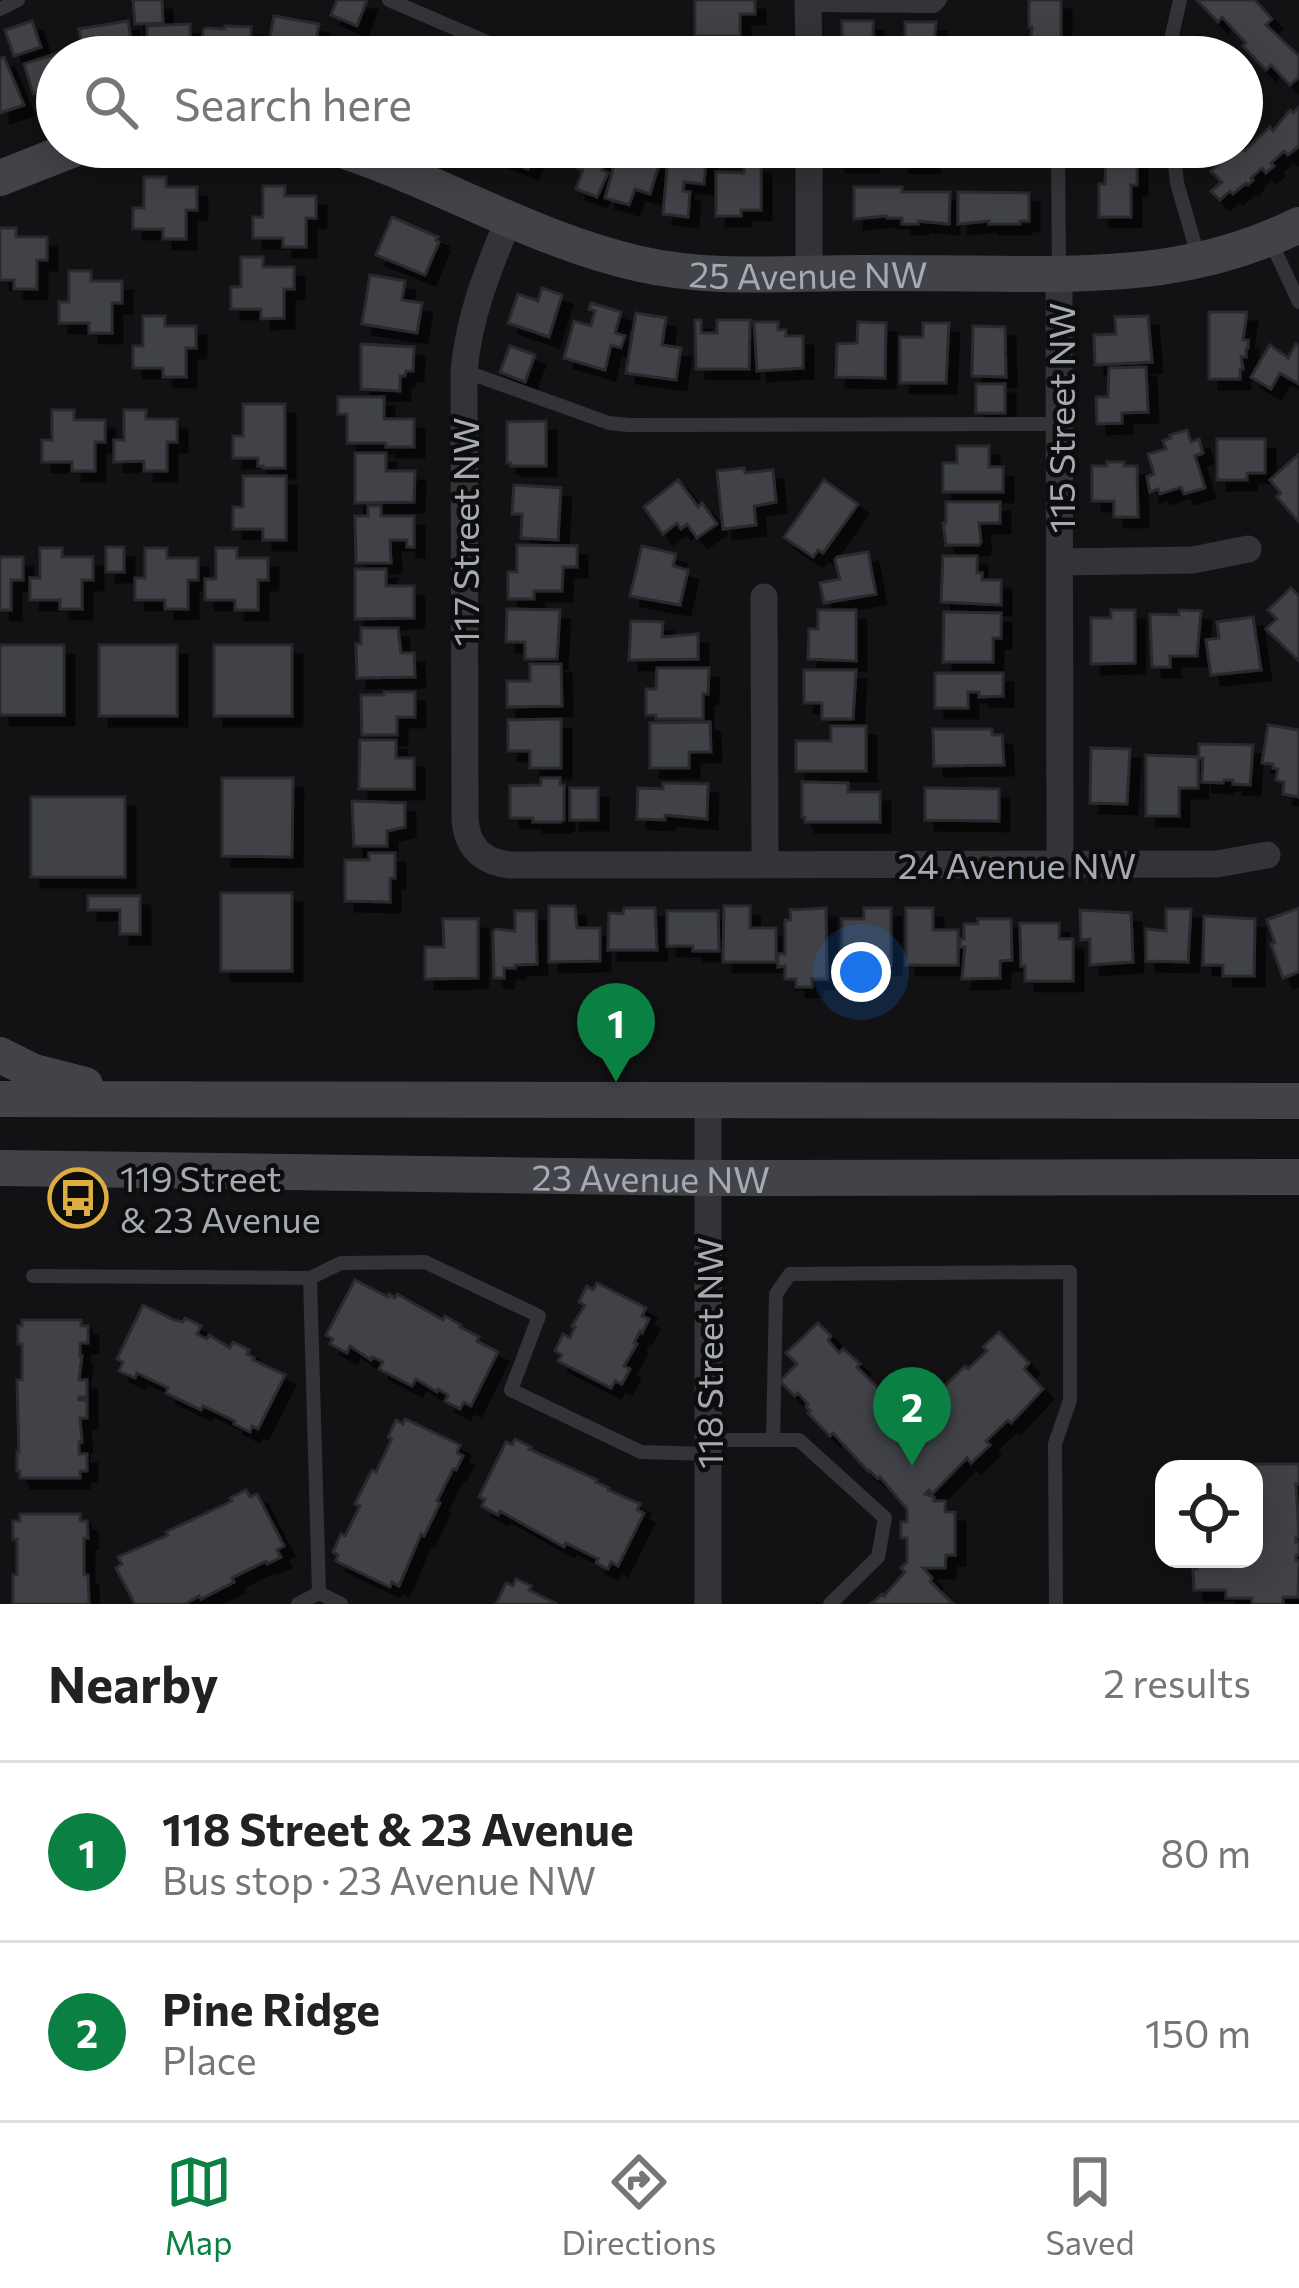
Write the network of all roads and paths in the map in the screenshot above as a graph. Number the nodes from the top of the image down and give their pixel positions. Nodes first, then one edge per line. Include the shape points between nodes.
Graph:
1 (18, 0) edge
2 (388, 0) edge
3 (940, 0) edge
4 (1180, 0) edge
5 (808, 3) edge
6 (0, 9) edge
7 (473, 36) edge
8 (808, 36) edge
9 (1172, 36) edge
10 (36, 164) edge
11 (384, 168) edge
12 (809, 168) edge
13 (1058, 168) edge
14 (1176, 168) edge
15 (0, 178) edge
16 (509, 219) junction
17 (1284, 232) edge
18 (1199, 262) junction
19 (809, 273) junction
20 (1059, 274) junction
21 (1299, 302) edge
22 (464, 371) junction
23 (1060, 424) junction
24 (1248, 549) dead end
25 (1060, 562) junction
26 (764, 597) dead end
27 (475, 850) joint
28 (1267, 854) dead end
29 (765, 864) junction
30 (1060, 864) junction
31 (0, 1055) edge
32 (0, 1100) edge
33 (280, 1100) junction
34 (708, 1101) junction
35 (1299, 1101) edge
36 (0, 1168) edge
37 (1299, 1177) edge
38 (709, 1178) junction
39 (33, 1276) dead end
40 (310, 1278) junction
41 (772, 1440) junction
42 (708, 1447) junction
43 (319, 1593) junction
44 (298, 1604) edge
45 (341, 1604) edge
46 (708, 1604) edge
47 (830, 1604) edge
48 (1056, 1604) edge

1 - 6 lane
2 - 7 lane
3 - 5 lane
4 - 9 lane
5 - 8 street
10 - 15 main road
11 - 16 main road, 25 Avenue NW
12 - 19 street
13 - 20 lane
14 - 18 lane
16 - 19 main road, 25 Avenue NW via 644,265
16 - 22 street, 117 Street NW via 479,292
17 - 18 main road, 25 Avenue NW
17 - 21 lane
18 - 20 main road, 25 Avenue NW
19 - 20 main road, 25 Avenue NW
20 - 23 street, 115 Street NW
22 - 23 lane via 628,425
22 - 27 street, 117 Street NW via 465,819
23 - 25 street, 115 Street NW
24 - 25 street, 115 Street NW via 1202,560
25 - 30 street, 115 Street NW
26 - 29 street
27 - 29 street, 24 Avenue NW via 510,865
28 - 30 street, 24 Avenue NW via 1227,864
29 - 30 street, 24 Avenue NW
31 - 33 main road via 75,1084
32 - 33 main road, 23 Avenue NW
33 - 34 main road, 23 Avenue NW
34 - 35 main road, 23 Avenue NW
34 - 38 street, 118 Street NW
36 - 38 main road, 23 Avenue NW
37 - 38 main road, 23 Avenue NW
38 - 42 street, 118 Street NW
39 - 40 lane
40 - 42 lane via 341,1263 425,1262 539,1316 511,1390 641,1452
40 - 43 lane
41 - 42 lane
41 - 47 lane via 799,1440 885,1518 878,1557
41 - 48 lane via 776,1294 790,1274 1070,1272 1070,1400 1055,1444
42 - 46 street, 118 Street NW
43 - 44 lane
43 - 45 lane

